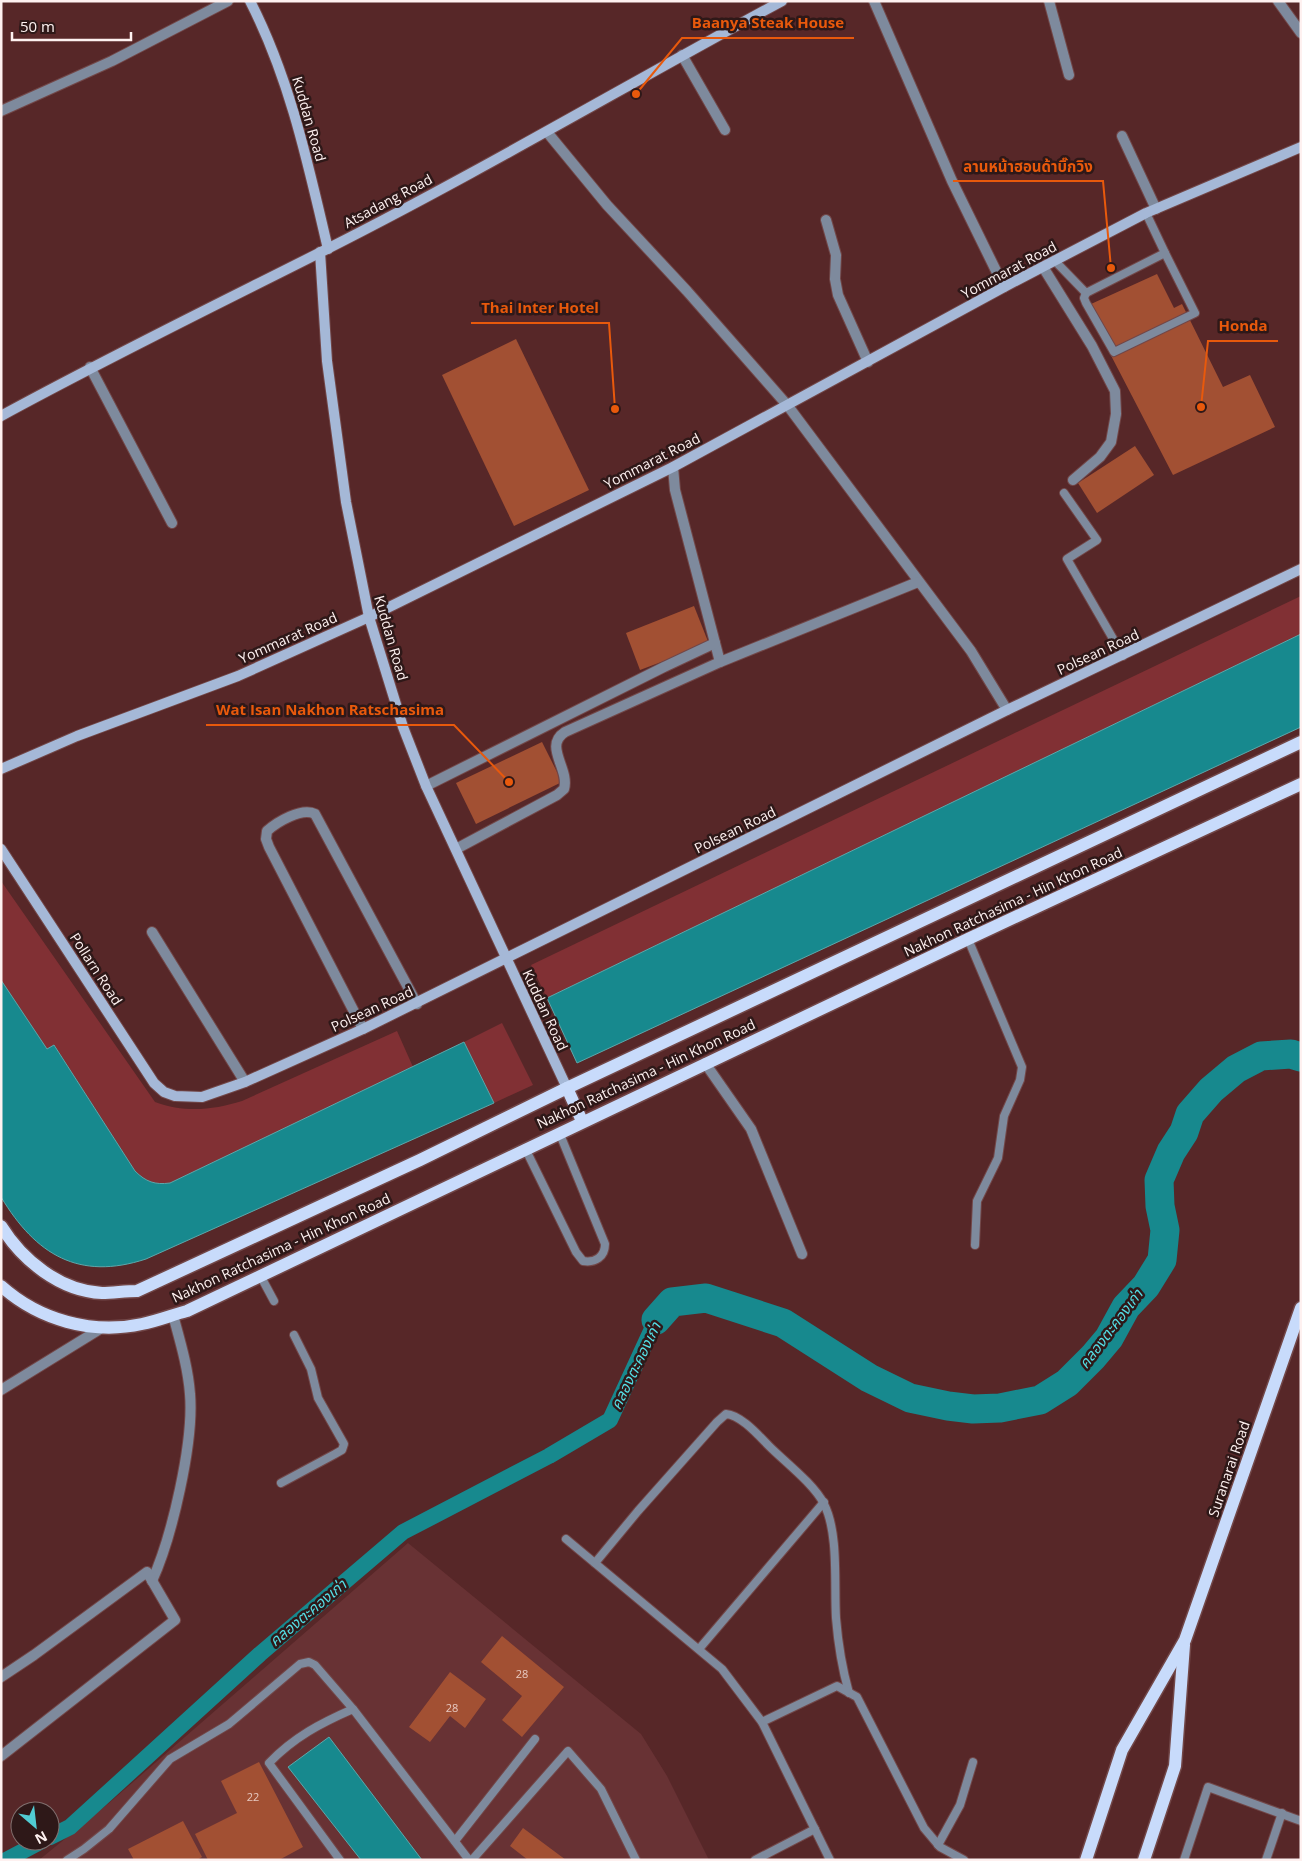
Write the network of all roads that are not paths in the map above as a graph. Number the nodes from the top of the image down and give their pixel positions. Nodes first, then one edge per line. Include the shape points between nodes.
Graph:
1 (228, 1) edge
2 (250, 1) edge
3 (782, 1) edge
4 (874, 1) edge
5 (1050, 1) edge
6 (1278, 1) edge
7 (1301, 33) edge
8 (682, 55) junction
9 (1069, 75) dead end
10 (1, 111) edge
11 (725, 130) dead end
12 (547, 132) junction
13 (1122, 136) dead end
14 (1301, 148) edge
15 (1156, 209) junction
16 (1146, 213) junction
17 (826, 220) dead end
18 (324, 250) junction
19 (1164, 253) junction
20 (1055, 260) junction
21 (1043, 267) junction
22 (1004, 287) junction
23 (1086, 293) junction
24 (868, 362) junction
25 (90, 367) junction
26 (788, 406) junction
27 (1, 416) edge
28 (673, 467) junction
29 (1073, 480) dead end
30 (1064, 493) dead end
31 (172, 523) dead end
32 (1301, 569) edge
33 (918, 582) junction
34 (369, 617) junction
35 (716, 643) junction
36 (1123, 656) junction
37 (720, 662) junction
38 (1007, 710) junction
39 (1301, 742) edge
40 (1, 769) edge
41 (1301, 784) edge
42 (426, 786) junction
43 (1, 849) edge
44 (456, 849) junction
45 (152, 932) dead end
46 (968, 938) junction
47 (506, 960) junction
48 (417, 1004) junction
49 (363, 1029) junction
50 (704, 1063) junction
51 (245, 1082) junction
52 (566, 1088) junction
53 (175, 1096) joint
54 (582, 1121) junction
55 (559, 1132) junction
56 (525, 1148) junction
57 (1, 1226) edge
58 (975, 1245) dead end
59 (802, 1254) dead end
60 (260, 1275) junction
61 (1, 1286) edge
62 (274, 1300) dead end
63 (1301, 1308) edge
64 (173, 1315) junction
65 (100, 1328) junction
66 (294, 1335) dead end
67 (1, 1390) edge
68 (281, 1483) dead end
69 (824, 1502) junction
70 (566, 1539) dead end
71 (595, 1563) junction
72 (152, 1581) junction
73 (1185, 1640) junction
74 (699, 1649) junction
75 (1, 1676) edge
76 (849, 1693) junction
77 (353, 1709) junction
78 (762, 1722) junction
79 (535, 1739) dead end
80 (1, 1756) edge
81 (973, 1762) dead end
82 (1282, 1813) junction
83 (1301, 1821) edge
84 (815, 1829) junction
85 (455, 1841) junction
86 (938, 1845) junction
87 (66, 1860) edge
88 (339, 1860) edge
89 (471, 1860) edge
90 (636, 1860) edge
91 (755, 1860) edge
92 (830, 1860) edge
93 (964, 1860) edge
94 (1086, 1860) edge
95 (1144, 1860) edge
96 (1184, 1860) edge
97 (1266, 1860) edge

1 - 10 street via 112,61
2 - 18 street, Kuddan Road via 279,66 306,155
3 - 8 street, Atsadang Road
4 - 22 street via 952,182
5 - 9 street
6 - 7 street
8 - 11 street
8 - 12 street, Atsadang Road
12 - 18 street, Atsadang Road
12 - 26 street via 607,205 688,290
13 - 15 street
14 - 15 street, Yommarat Road
15 - 16 street, Yommarat Road
16 - 19 lane
16 - 20 street, Yommarat Road
17 - 24 street via 836,254 834,279 838,295
18 - 25 street, Atsadang Road
18 - 34 street, Kuddan Road via 328,370 346,502
19 - 23 lane
19 - 23 lane via 1195,313 1114,352 1086,303
20 - 21 street, Yommarat Road
20 - 23 lane
21 - 22 street, Yommarat Road
21 - 29 street via 1116,391 1111,442 1100,457
22 - 24 street, Yommarat Road
24 - 26 street, Yommarat Road
25 - 27 street, Atsadang Road
25 - 31 street
26 - 28 street, Yommarat Road
26 - 33 street
28 - 34 street, Yommarat Road
28 - 35 street via 675,490
30 - 36 lane via 1097,540 1067,559
32 - 36 street, Polsean Road
33 - 37 street
33 - 38 street via 971,651
34 - 40 street, Yommarat Road via 238,676 77,736
34 - 42 street, Kuddan Road via 403,727
35 - 37 street
35 - 42 street
36 - 38 street, Polsean Road
37 - 44 street via 562,733 557,738 556,747 565,778 564,788 557,795
38 - 47 street, Polsean Road
39 - 52 main road, Nakhon Ratchasima - Hin Khon Road
41 - 46 main road, Nakhon Ratchasima - Hin Khon Road
42 - 44 street, Kuddan Road
43 - 53 street, Pollarn Road via 154,1083
44 - 47 street, Kuddan Road
45 - 51 street
46 - 50 main road, Nakhon Ratchasima - Hin Khon Road
46 - 58 lane via 1022,1067 1020,1080 1004,1116 998,1158 977,1201
47 - 48 street, Polsean Road
47 - 52 street, Kuddan Road
48 - 49 street, Polsean Road
48 - 49 street via 315,814 305,812 287,819 266,831 269,847
49 - 51 street, Polsean Road
50 - 54 main road, Nakhon Ratchasima - Hin Khon Road
50 - 59 street via 750,1129
51 - 53 street, Polsean Road via 202,1097
52 - 54 main road
52 - 57 main road, Nakhon Ratchasima - Hin Khon Road via 420,1160 137,1291 100,1293 73,1287 40,1270 11,1242
54 - 55 main road, Nakhon Ratchasima - Hin Khon Road
55 - 56 main road, Nakhon Ratchasima - Hin Khon Road
55 - 56 lane via 605,1244 603,1254 596,1260 583,1261 576,1252
56 - 60 main road, Nakhon Ratchasima - Hin Khon Road
60 - 62 lane
60 - 64 main road, Nakhon Ratchasima - Hin Khon Road
61 - 65 main road, Nakhon Ratchasima - Hin Khon Road via 45,1315
63 - 73 main road, Suranarai Road
64 - 65 main road, Nakhon Ratchasima - Hin Khon Road via 142,1324
64 - 72 street via 189,1378 190,1425 170,1525
65 - 67 street
66 - 68 lane via 311,1369 318,1398 344,1444 342,1450
69 - 71 lane via 757,1434 726,1414
69 - 74 lane
69 - 76 lane via 832,1533 836,1619
70 - 71 lane
71 - 74 lane
72 - 75 street via 147,1572
72 - 80 street via 175,1620
73 - 94 main road, Suranarai Road via 1122,1750
73 - 95 main road, Suranarai Road via 1175,1766
74 - 78 lane via 722,1669
76 - 78 lane via 837,1686
76 - 86 lane via 857,1697 924,1828
77 - 85 lane
77 - 87 lane via 315,1665 308,1662 300,1664 229,1724 170,1759 109,1829
77 - 88 lane via 295,1739 270,1763
78 - 84 lane
79 - 85 lane
81 - 86 lane via 960,1805
82 - 83 lane
82 - 96 lane via 1208,1788
82 - 97 lane
84 - 91 lane
84 - 92 lane
85 - 89 lane
86 - 93 lane
89 - 90 lane via 568,1751 601,1789

